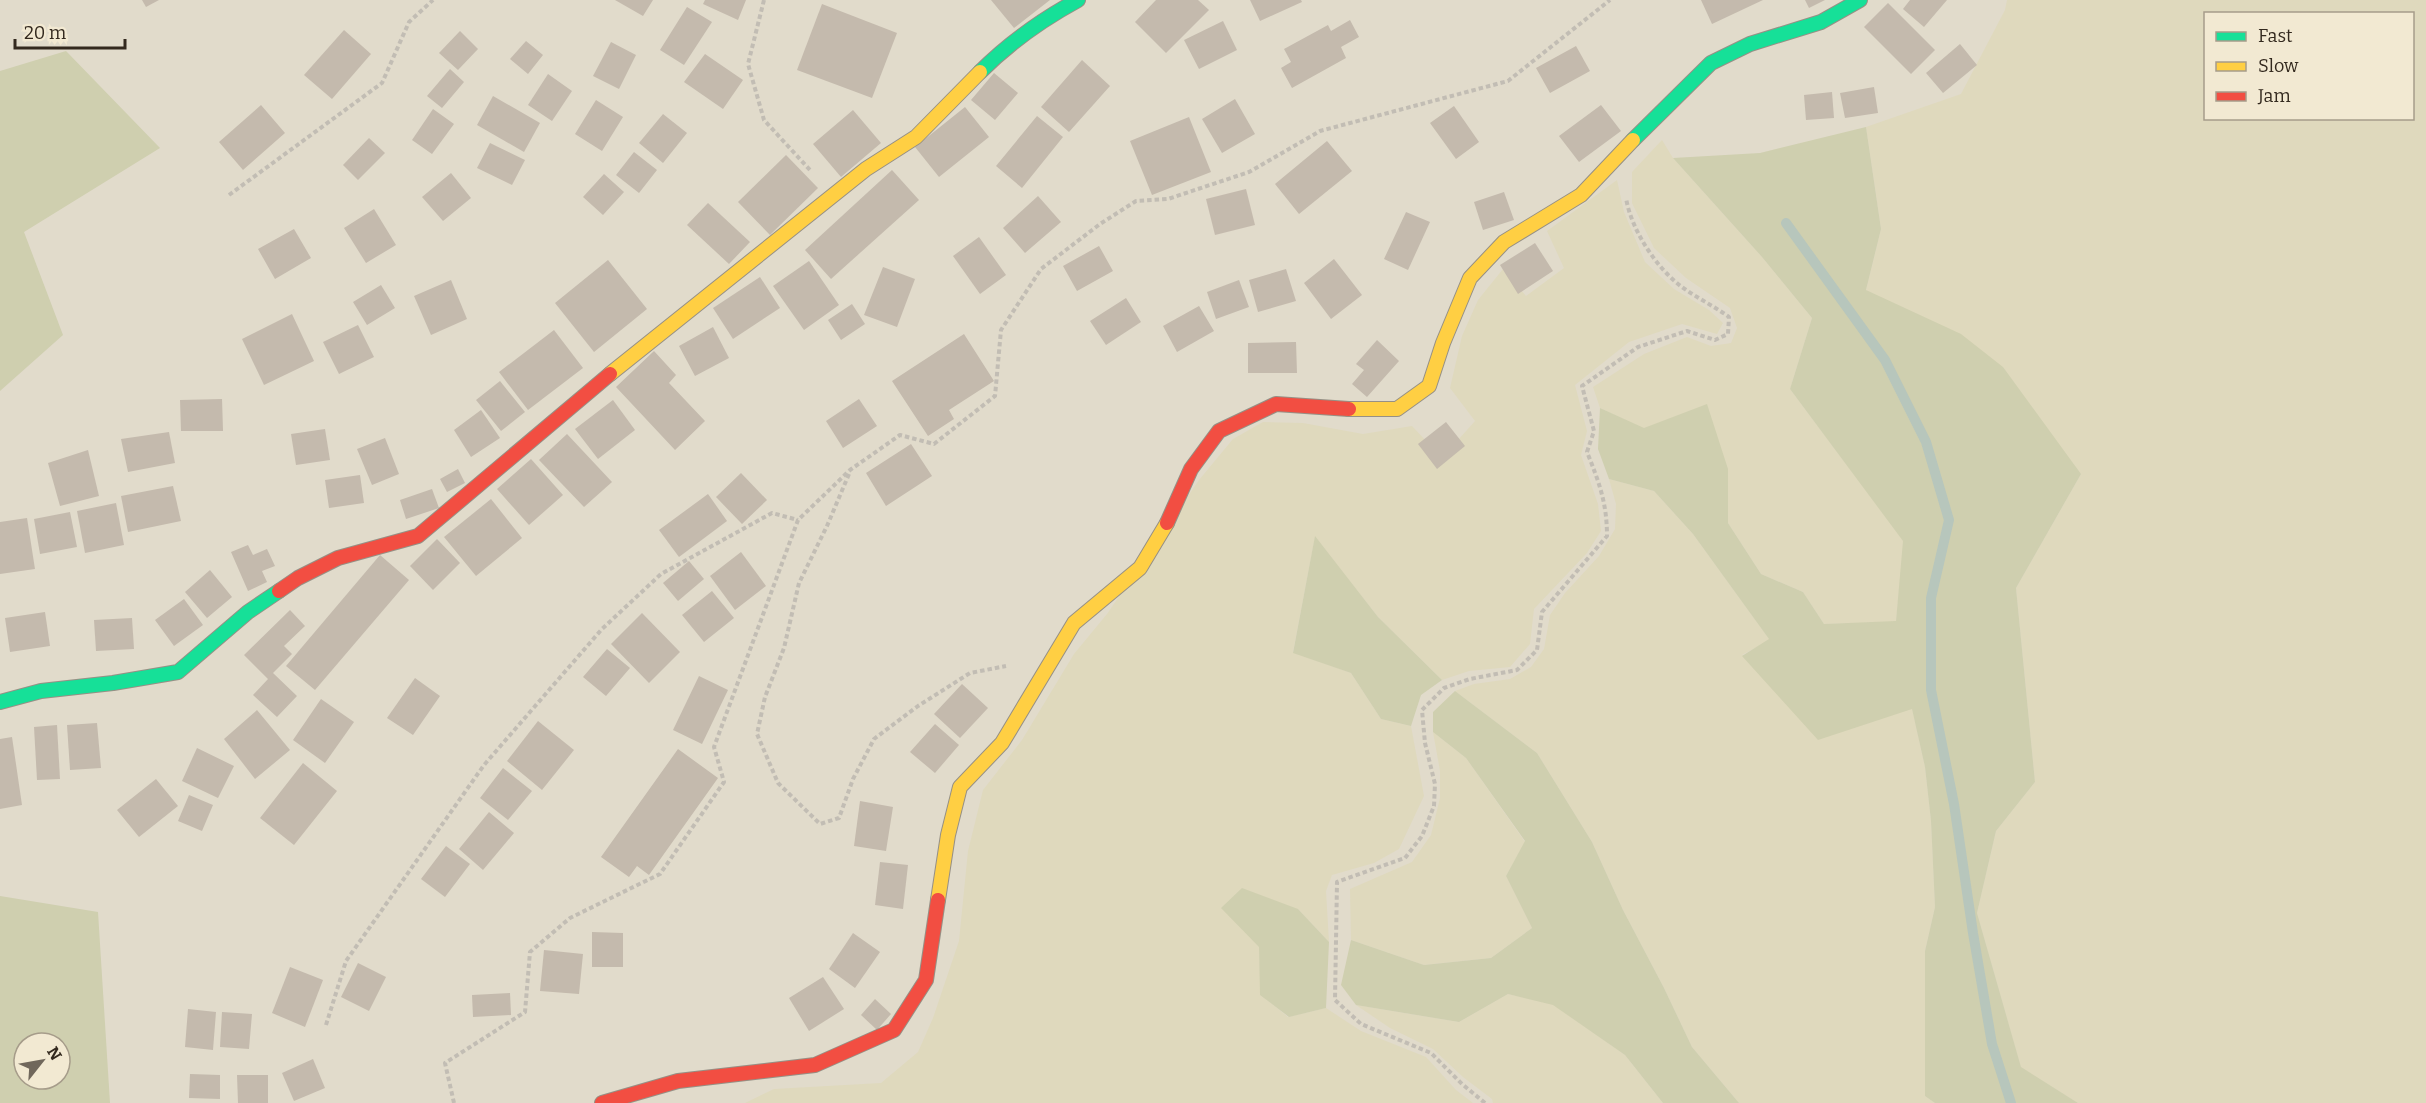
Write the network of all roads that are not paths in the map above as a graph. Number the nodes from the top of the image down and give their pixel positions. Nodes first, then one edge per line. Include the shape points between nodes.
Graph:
1 (1078, 0) edge
2 (1860, 0) edge
3 (0, 702) edge
4 (602, 1103) edge

1 - 3 street via 996,56 916,137 866,169 621,364 418,537 338,558 297,578 248,612 178,672 41,691
2 - 4 street via 1821,22 1750,44 1711,63 1581,195 1504,242 1470,279 1429,386 1397,409 1276,404 1219,430 1191,469 1167,523 1140,568 1074,623 1002,743 960,787 948,835 926,980 894,1030 815,1065 678,1081

